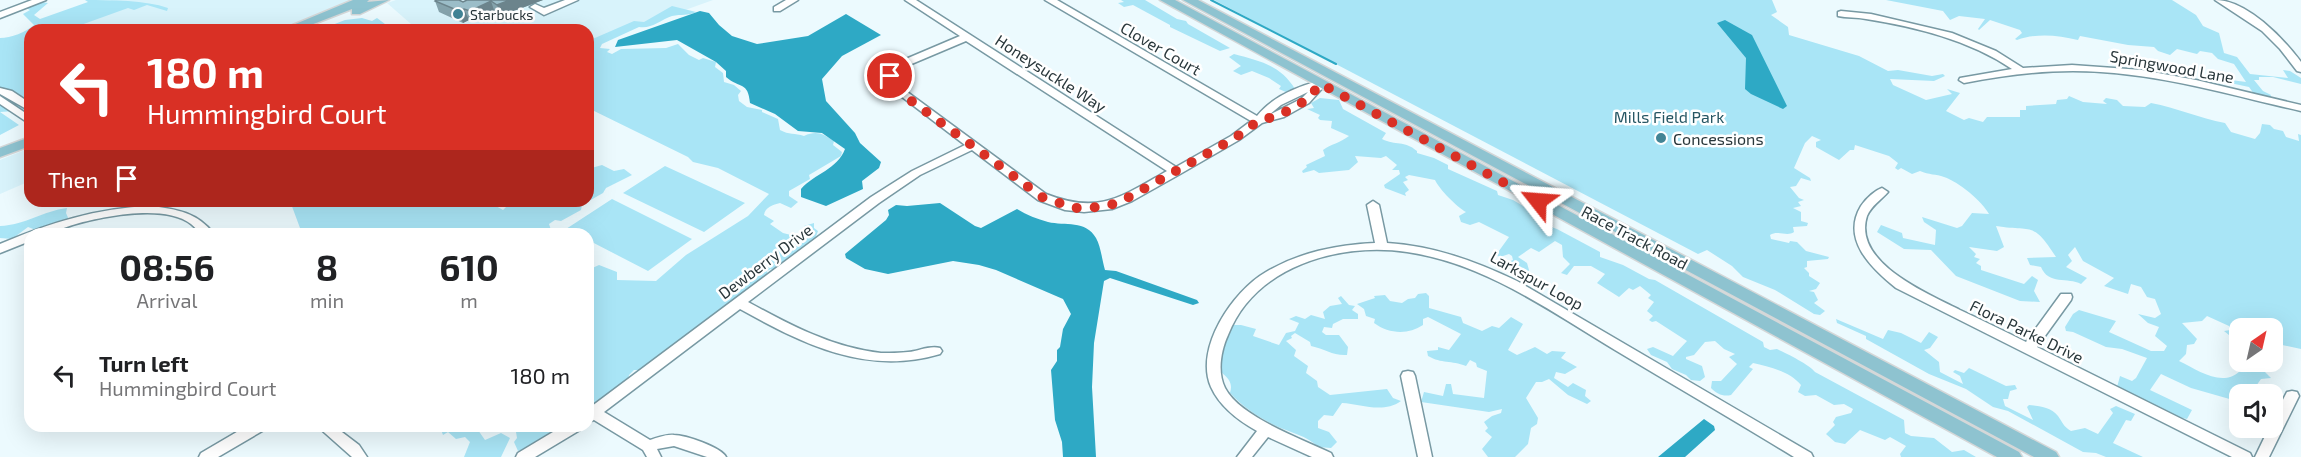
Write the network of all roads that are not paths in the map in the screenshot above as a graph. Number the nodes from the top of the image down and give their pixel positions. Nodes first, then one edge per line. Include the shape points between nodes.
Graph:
1 (41, 0) edge
2 (363, 0) edge
3 (383, 0) edge
4 (573, 0) edge
5 (793, 0) edge
6 (910, 0) edge
7 (1050, 0) edge
8 (1166, 0) edge
9 (1189, 0) edge
10 (2220, 0) edge
11 (25, 2) edge
12 (535, 7) dead end
13 (777, 9) dead end
14 (1841, 14) dead end
15 (0, 15) edge
16 (302, 24) edge
17 (323, 24) edge
18 (967, 37) junction
19 (2301, 69) edge
20 (2020, 70) junction
21 (1964, 80) dead end
22 (1328, 81) junction
23 (0, 91) edge
24 (0, 99) edge
25 (24, 104) edge
26 (2301, 108) edge
27 (24, 117) edge
28 (1258, 121) junction
29 (24, 134) edge
30 (0, 143) edge
31 (24, 143) edge
32 (972, 146) junction
33 (0, 153) edge
34 (1176, 172) junction
35 (1882, 192) dead end
36 (1373, 205) dead end
37 (1561, 206) junction
38 (52, 228) edge
39 (203, 228) edge
40 (24, 239) edge
41 (1382, 246) junction
42 (0, 249) edge
43 (2066, 297) dead end
44 (739, 303) junction
45 (2028, 350) junction
46 (935, 351) dead end
47 (1408, 376) dead end
48 (2292, 396) dead end
49 (594, 413) edge
50 (594, 417) edge
51 (1267, 429) junction
52 (249, 432) edge
53 (332, 432) edge
54 (566, 432) edge
55 (651, 451) edge
56 (206, 457) edge
57 (360, 457) edge
58 (523, 457) edge
59 (719, 457) edge
60 (1244, 457) edge
61 (1326, 457) edge
62 (1425, 457) edge
63 (1806, 457) edge
64 (2013, 457) edge
65 (2050, 457) edge
66 (2245, 457) edge
67 (2262, 457) edge

1 - 11 street
2 - 16 main road
3 - 17 main road
4 - 12 street via 544,12
5 - 13 street
6 - 18 street, Honeysuckle Way
7 - 28 street, Clover Court
8 - 22 main road, Race Track Road
9 - 22 main road, Race Track Road
10 - 19 street via 2265,27
11 - 15 street
14 - 20 street via 1865,15 1961,38 1990,50
18 - 32 street via 898,66 889,81
18 - 34 street, Honeysuckle Way
20 - 21 street, Springwood Lane
20 - 26 street, Springwood Lane via 2080,67 2140,73
22 - 28 street via 1305,101 1280,115
22 - 37 main road, Race Track Road
23 - 25 street
24 - 27 street
28 - 34 street
29 - 30 main road
31 - 33 main road
32 - 34 street via 1042,197 1074,208 1120,202
32 - 44 street, Dewberry Drive via 900,183
35 - 45 street, Flora Parke Drive via 1868,201 1859,232 1863,247 1874,262 1912,292
36 - 41 street
37 - 64 main road, Race Track Road
37 - 65 main road, Race Track Road
38 - 39 street via 83,218 138,210 184,216
40 - 42 street
41 - 51 street, Larkspur Loop via 1335,250 1287,266 1249,291 1227,317 1214,358 1217,385 1239,411
41 - 63 street, Larkspur Loop via 1441,255 1498,276
43 - 45 street
44 - 46 street via 802,338 850,353 909,357
44 - 49 street, Dewberry Drive
45 - 66 street, Flora Parke Drive
47 - 62 street
48 - 67 street
50 - 55 street
51 - 60 street
51 - 61 street, Larkspur Loop
52 - 56 street
53 - 57 street
54 - 58 street
55 - 59 street via 674,440

